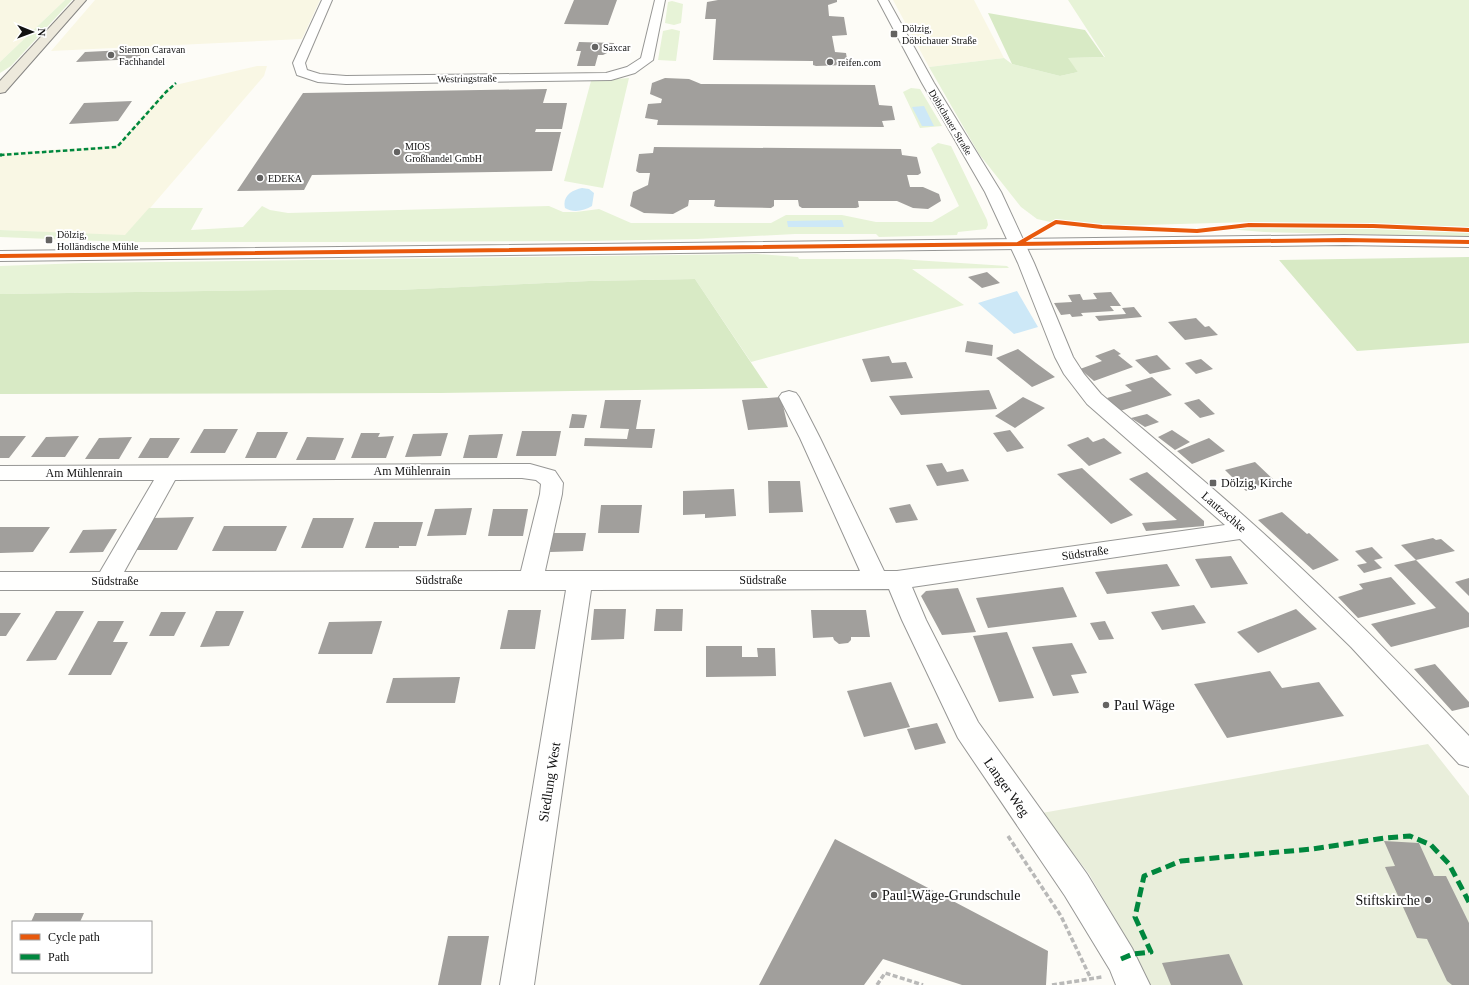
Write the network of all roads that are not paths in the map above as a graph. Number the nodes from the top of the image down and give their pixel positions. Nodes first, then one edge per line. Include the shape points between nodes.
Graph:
1 (81, 0) edge
2 (327, 0) edge
3 (660, 0) edge
4 (883, 0) edge
5 (0, 89) edge
6 (1469, 242) edge
7 (1017, 244) junction
8 (0, 256) edge
9 (789, 397) dead end
10 (169, 472) junction
11 (0, 473) edge
12 (1246, 530) junction
13 (531, 580) junction
14 (580, 580) junction
15 (887, 580) junction
16 (0, 581) edge
17 (107, 581) junction
18 (1469, 755) edge
19 (1130, 979) edge
20 (517, 985) edge

1 - 5 main road
2 - 3 street, Westringstraße via 299,63 301,72 318,78 346,80 607,77 631,70 647,60
4 - 7 street, Döbichauer Straße via 928,84 993,192
6 - 7 street via 1344,240
7 - 8 street
7 - 12 street, Lautzschke via 1064,357 1080,382 1094,399
9 - 15 street
10 - 11 street, Am Mühlenrain
10 - 13 street, Am Mühlenrain via 522,471 546,475 552,483 551,494
10 - 17 street
12 - 15 street, Südstraße
12 - 18 street, Lautzschke via 1408,688
13 - 14 street, Südstraße
13 - 17 street, Südstraße
14 - 15 street, Südstraße
14 - 20 street, Siedlung West
15 - 19 street, Langer Weg via 914,620 968,730 1076,885 1121,958
16 - 17 street, Südstraße

